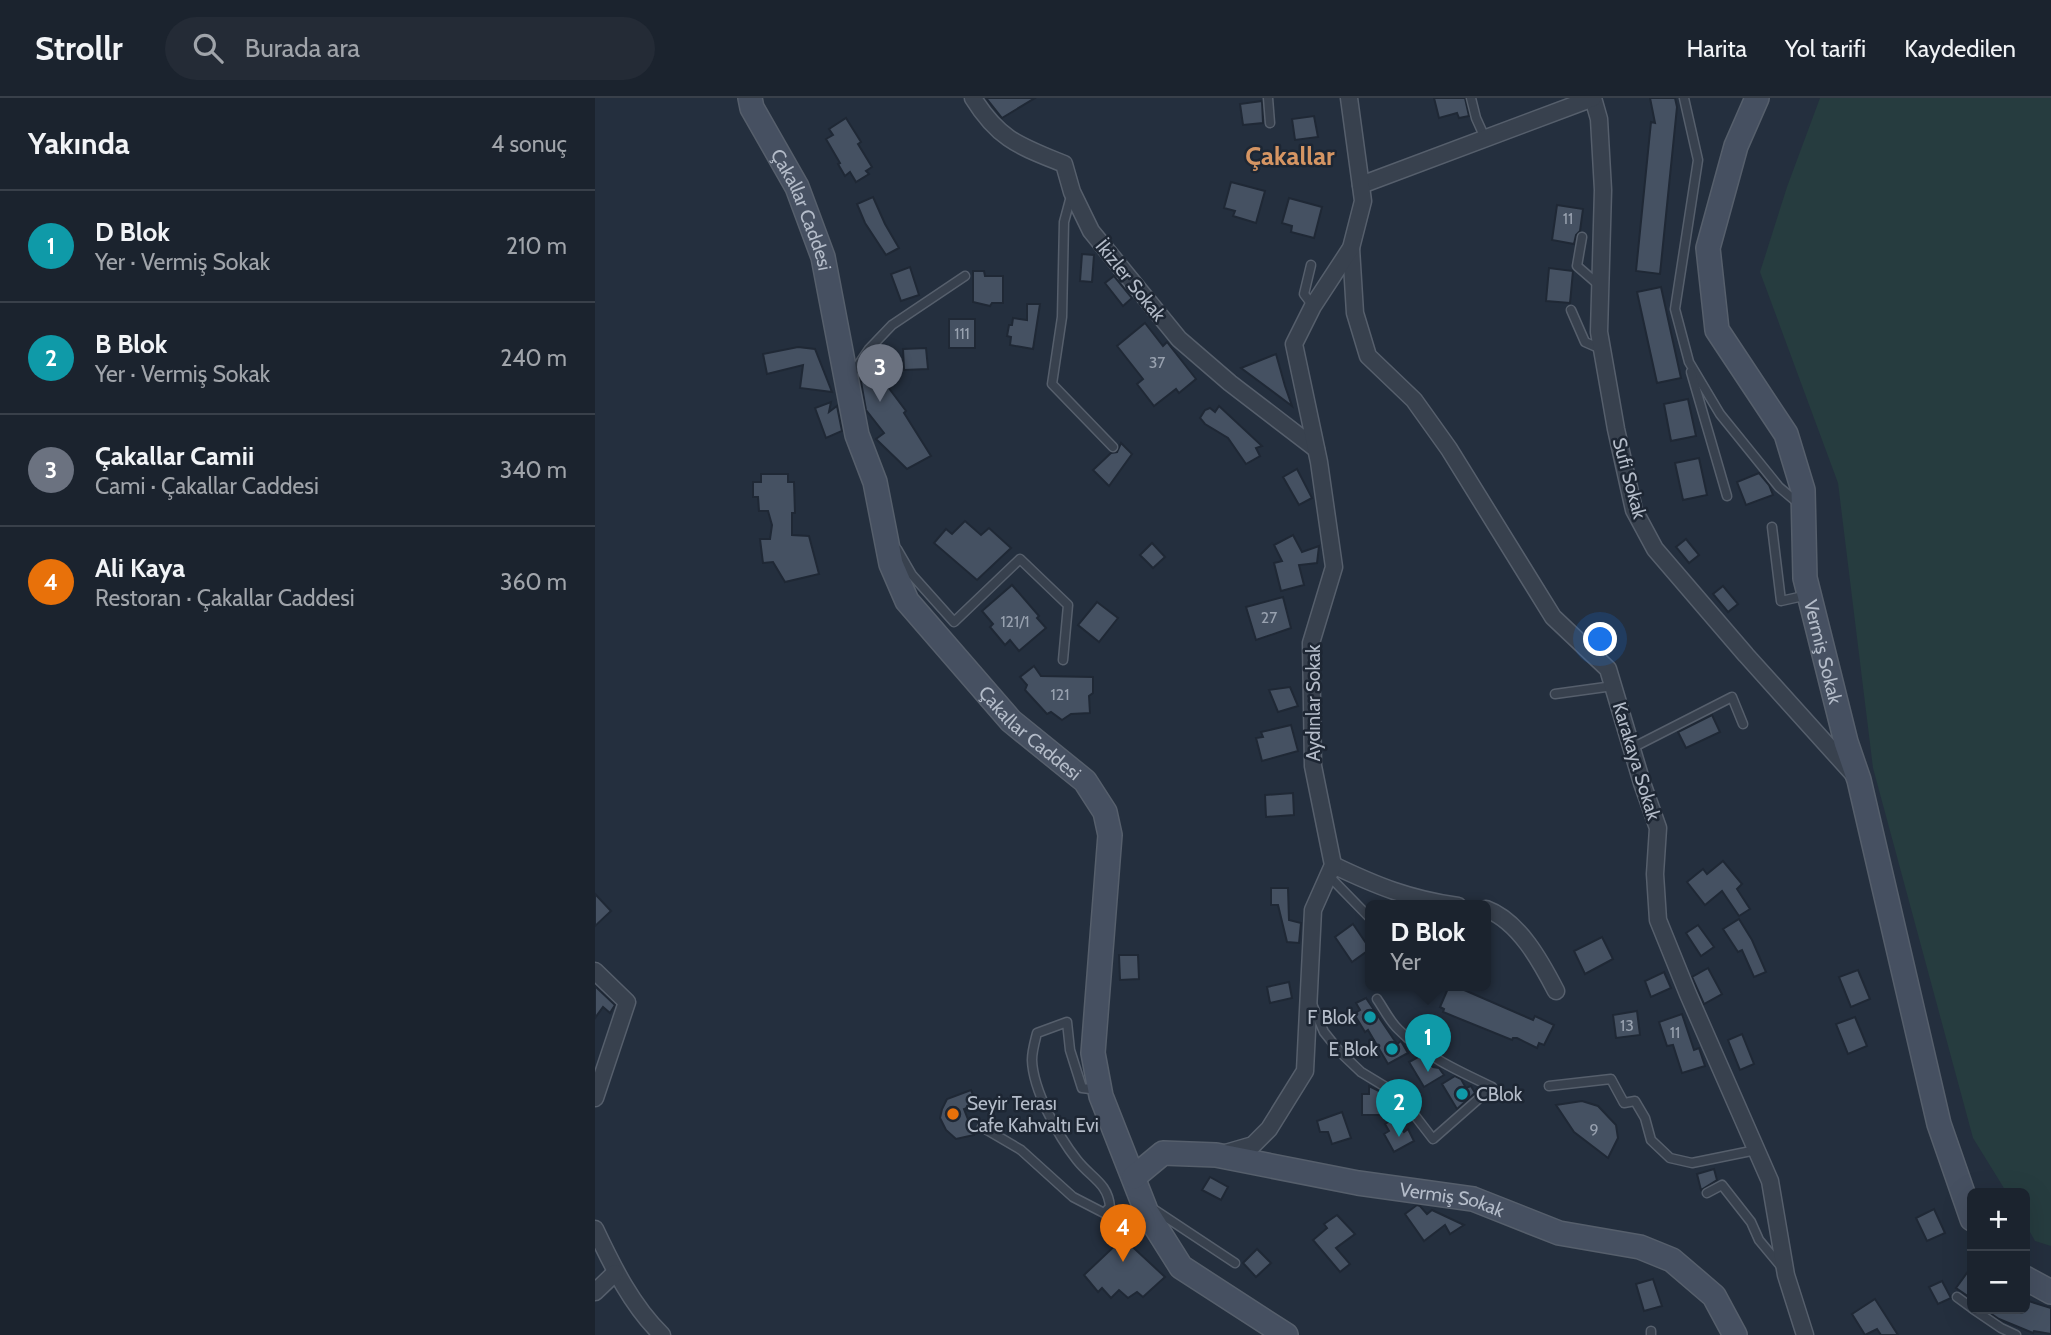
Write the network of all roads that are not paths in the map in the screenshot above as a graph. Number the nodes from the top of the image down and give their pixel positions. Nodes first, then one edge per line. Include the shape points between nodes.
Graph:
1 (750, 98) edge
2 (973, 98) edge
3 (1268, 98) edge
4 (1349, 98) edge
5 (1471, 98) edge
6 (1593, 98) edge
7 (1684, 98) edge
8 (1570, 102) edge
9 (1749, 105) edge
10 (1270, 123) dead end
11 (1485, 138) junction
12 (1361, 185) junction
13 (1072, 192) junction
14 (1582, 237) dead end
15 (1351, 248) junction
16 (1311, 265) dead end
17 (965, 276) dead end
18 (1601, 286) junction
19 (1313, 306) junction
20 (1571, 310) dead end
21 (1603, 350) junction
22 (1689, 362) junction
23 (847, 383) junction
24 (1113, 447) dead end
25 (1316, 449) junction
26 (1727, 496) dead end
27 (1803, 507) junction
28 (883, 525) junction
29 (1772, 527) dead end
30 (1810, 595) junction
31 (1063, 660) dead end
32 (1613, 686) junction
33 (1555, 694) dead end
34 (1743, 724) dead end
35 (1632, 748) junction
36 (1859, 780) junction
37 (1330, 870) junction
38 (1419, 900) edge
39 (1365, 912) edge
40 (1491, 912) edge
41 (595, 971) edge
42 (1556, 992) dead end
43 (1309, 995) junction
44 (1377, 999) dead end
45 (1549, 1086) dead end
46 (1100, 1090) junction
47 (595, 1098) edge
48 (982, 1127) dead end
49 (1756, 1150) junction
50 (1216, 1156) junction
51 (1134, 1177) junction
52 (1707, 1193) dead end
53 (1143, 1203) junction
54 (1967, 1205) edge
55 (595, 1229) edge
56 (1235, 1263) dead end
57 (1786, 1272) junction
58 (615, 1273) junction
59 (2030, 1281) edge
60 (595, 1292) edge
61 (2051, 1292) edge
62 (1957, 1297) dead end
63 (1967, 1304) edge
64 (1981, 1314) edge
65 (662, 1335) edge
66 (1286, 1335) edge
67 (1735, 1335) edge
68 (1805, 1335) edge
69 (2016, 1335) edge

1 - 23 street, Çakallar Caddesi via 797,187 823,257
2 - 13 street, İkizler Sokak via 987,120 1011,141 1064,164
3 - 10 lane
4 - 12 street, Aydınlar Sokak
5 - 11 lane
6 - 8 street
6 - 18 street, Sufi Sokak via 1599,119 1603,190
7 - 22 lane via 1697,160 1675,309
8 - 11 street
9 - 27 street, Vermiş Sokak via 1707,248 1717,330 1786,434 1803,490
11 - 12 street
12 - 15 street, Aydınlar Sokak via 1363,201
13 - 24 lane via 1063,222 1062,317 1052,384
13 - 25 street, İkizler Sokak via 1091,231 1179,339
14 - 18 lane via 1577,266
15 - 19 street, Aydınlar Sokak
15 - 32 street, Karakaya Sokak via 1355,313 1368,356 1414,400 1553,617 1608,669
16 - 19 lane via 1304,294
17 - 23 lane via 892,325
18 - 21 street, Sufi Sokak
19 - 25 street, Aydınlar Sokak via 1294,344
20 - 21 lane via 1585,342
21 - 36 street, Sufi Sokak via 1634,510 1655,550
22 - 26 lane
22 - 27 lane via 1720,414 1779,487
23 - 28 street, Çakallar Caddesi
25 - 37 street, Aydınlar Sokak via 1334,567 1311,643 1313,766
27 - 30 street, Vermiş Sokak via 1805,578
28 - 31 lane via 912,575 954,621 1020,559 1068,605
28 - 46 street, Çakallar Caddesi via 891,564 907,601 1010,721 1085,781 1105,812 1111,835 1093,1053
29 - 30 lane via 1781,601
30 - 36 street, Vermiş Sokak
32 - 33 lane
32 - 35 street, Karakaya Sokak
34 - 35 lane via 1732,697
35 - 49 street, Karakaya Sokak via 1658,828 1658,920
36 - 54 street, Vermiş Sokak via 1939,1124
37 - 38 street
37 - 39 lane
37 - 43 street via 1313,910
40 - 42 street via 1536,953
41 - 47 street via 627,1002
43 - 44 lane via 1324,1032 1340,1052 1389,1089 1433,1139 1492,1087 1418,1046 1398,1030
43 - 50 street via 1305,1071 1269,1129 1253,1145
45 - 49 lane via 1611,1079 1624,1103 1635,1101 1651,1140 1670,1158 1692,1163
46 - 48 lane via 1082,1088 1067,1022 1037,1033 1032,1060 1044,1101 1076,1159 1109,1192 1110,1207 1104,1213 1073,1197 1021,1150
46 - 51 street, Çakallar Caddesi
49 - 57 street, Karakaya Sokak via 1770,1181
50 - 51 street, Vermiş Sokak via 1163,1153
50 - 67 street, Vermiş Sokak via 1473,1199 1559,1233 1640,1247 1672,1260 1714,1296
51 - 53 street, Çakallar Caddesi
52 - 57 lane via 1722,1185
53 - 56 lane
53 - 66 street, Çakallar Caddesi via 1181,1267
55 - 58 street
57 - 68 street, Karakaya Sokak
58 - 60 street
58 - 65 street
59 - 61 street
62 - 63 lane
64 - 69 lane

